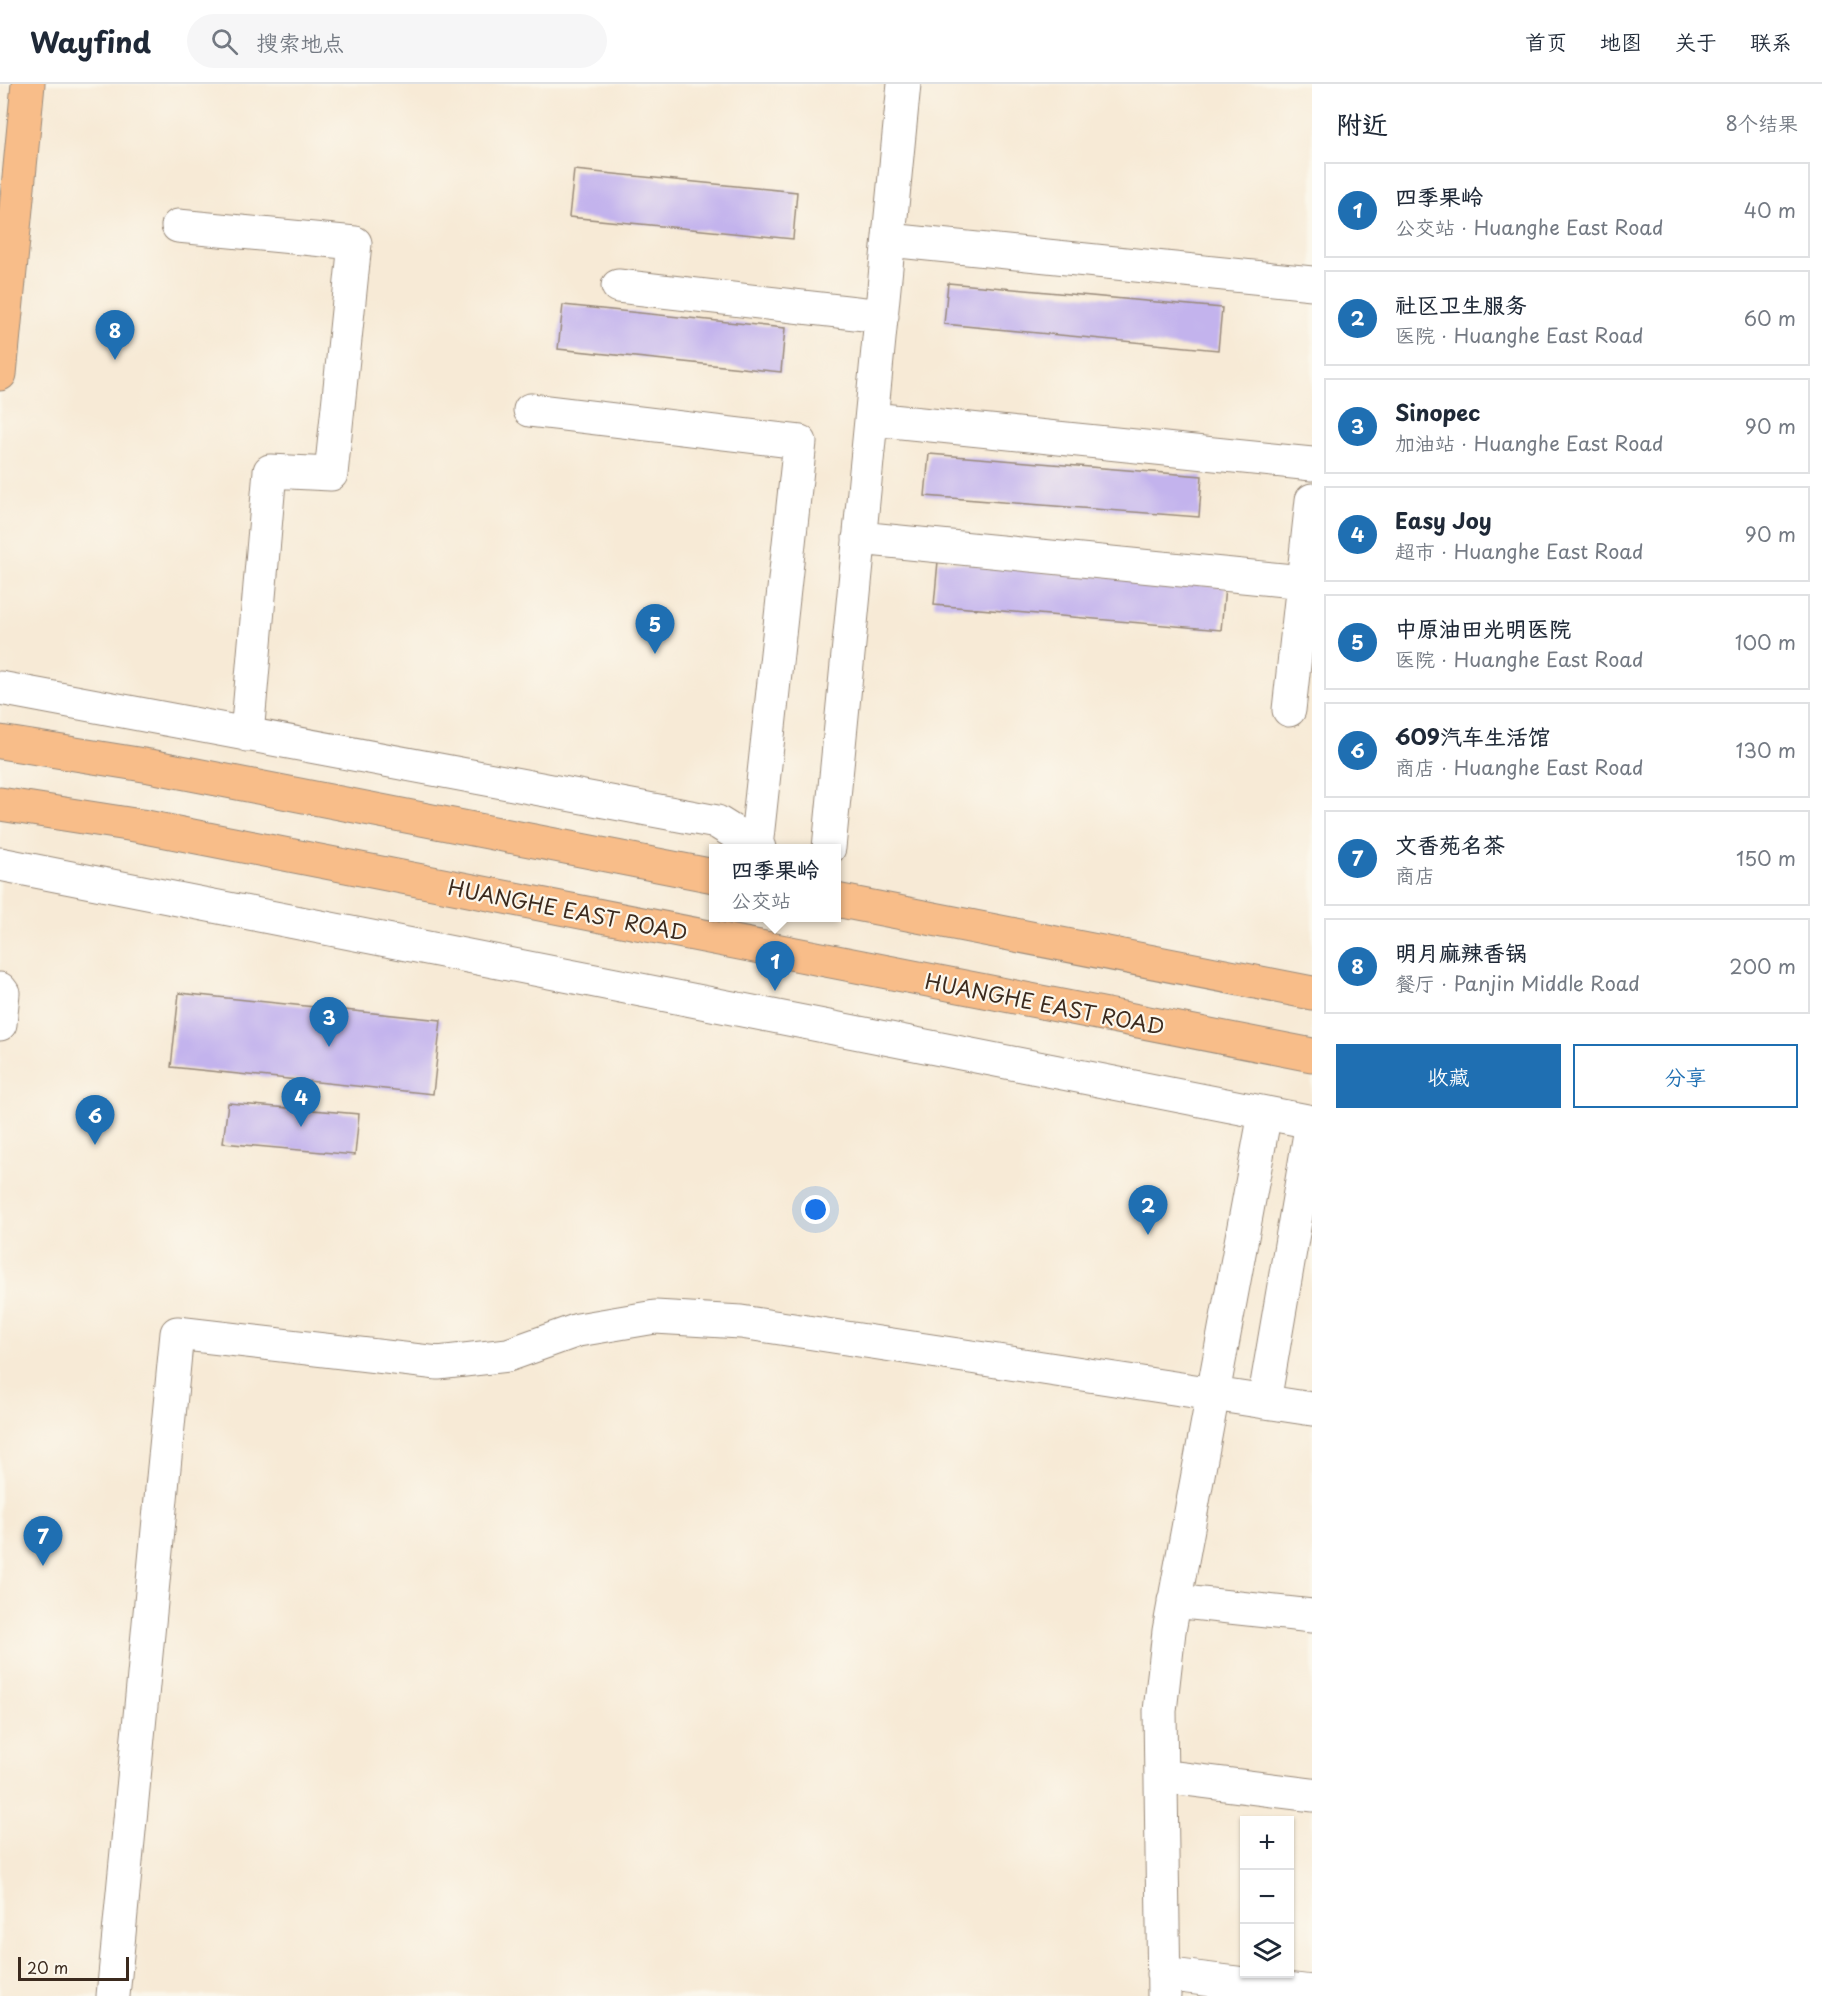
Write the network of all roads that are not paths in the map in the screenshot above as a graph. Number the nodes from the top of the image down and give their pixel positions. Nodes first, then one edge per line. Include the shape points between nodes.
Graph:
1 (28, 84) edge
2 (904, 84) edge
3 (178, 226) dead end
4 (889, 240) junction
5 (1312, 283) edge
6 (618, 286) dead end
7 (882, 316) junction
8 (0, 374) edge
9 (530, 410) dead end
10 (872, 419) junction
11 (1312, 464) edge
12 (1312, 500) edge
13 (859, 538) junction
14 (1303, 582) junction
15 (0, 688) edge
16 (1289, 710) dead end
17 (247, 735) junction
18 (0, 742) edge
19 (0, 804) edge
20 (751, 844) edge
21 (757, 844) edge
22 (829, 844) edge
23 (0, 864) edge
24 (709, 875) edge
25 (841, 901) edge
26 (0, 990) edge
27 (1312, 993) edge
28 (0, 1024) edge
29 (1312, 1055) edge
30 (1265, 1113) junction
31 (1312, 1122) edge
32 (1211, 1394) junction
33 (1264, 1402) junction
34 (1312, 1409) edge
35 (1174, 1601) junction
36 (1312, 1616) edge
37 (1161, 1776) junction
38 (1312, 1795) edge
39 (1163, 1985) edge
40 (1312, 1992) edge
41 (113, 1996) edge

1 - 8 main road
2 - 4 street
3 - 17 street via 355,243 331,474 270,471
4 - 5 street
4 - 7 street
6 - 7 street
7 - 10 street
9 - 21 street via 800,442
10 - 11 street
10 - 13 street
12 - 14 street
13 - 14 street
13 - 22 street
14 - 16 street
15 - 17 street
17 - 20 street via 717,822
18 - 24 main road via 150,766
19 - 29 main road, HUANGHE EAST ROAD via 141,826
23 - 30 street
25 - 27 main road
26 - 28 street
30 - 31 street
30 - 32 street
31 - 33 street
32 - 33 street
32 - 35 street
32 - 41 street via 741,1322 655,1317 578,1330 508,1355 438,1363 177,1333
33 - 34 street
35 - 36 street
35 - 37 street via 1160,1711
37 - 38 street
37 - 39 street
39 - 40 street

